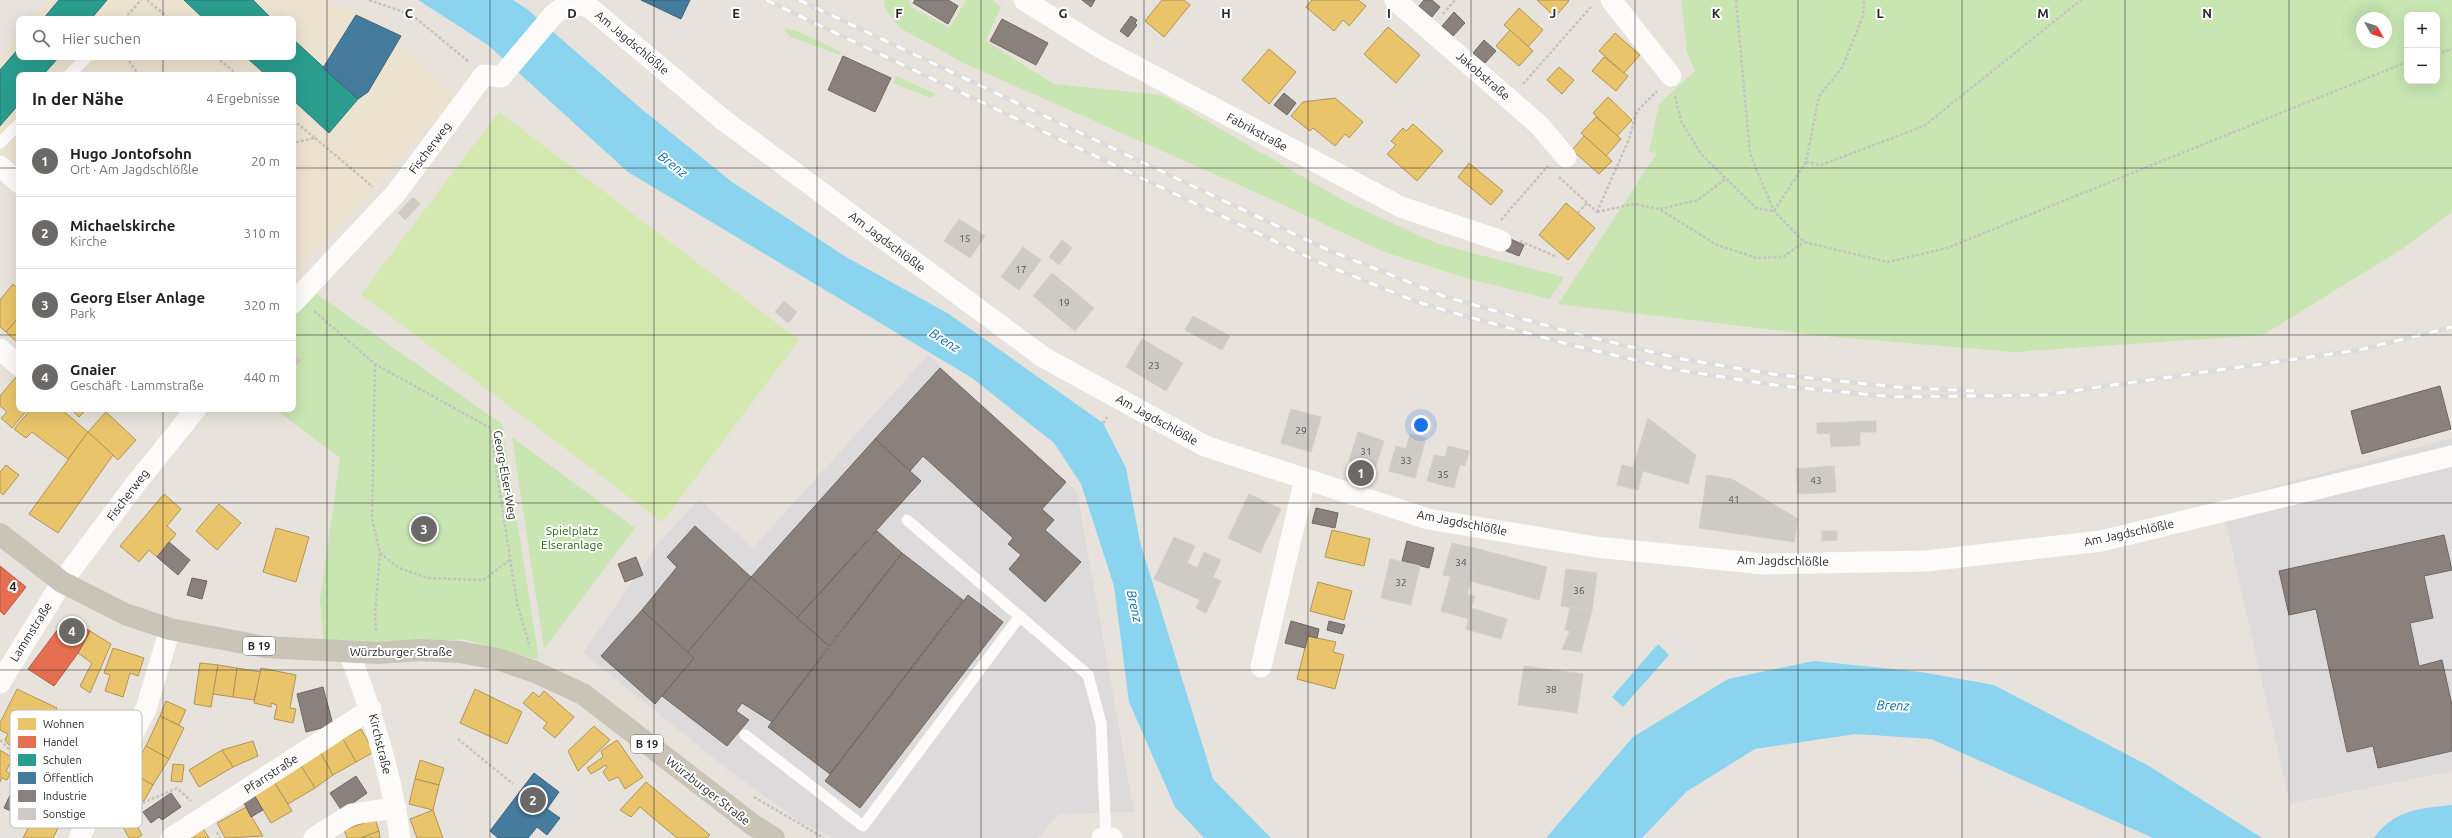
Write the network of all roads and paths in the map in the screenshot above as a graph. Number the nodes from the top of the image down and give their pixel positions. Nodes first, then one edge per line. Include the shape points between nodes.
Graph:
1 (142, 0) edge
2 (147, 0) edge
3 (369, 0) edge
4 (1024, 0) edge
5 (1396, 0) edge
6 (1736, 0) edge
7 (1864, 0) edge
8 (2081, 0) edge
9 (1601, 3) edge
10 (563, 6) edge
11 (127, 16) edge
12 (166, 16) edge
13 (2452, 49) edge
14 (2440, 53) edge
15 (84, 60) edge
16 (128, 60) edge
17 (220, 60) edge
18 (2404, 63) edge
19 (72, 72) edge
20 (137, 72) edge
21 (234, 72) edge
22 (493, 76) junction
23 (1671, 76) junction
24 (1510, 99) junction
25 (296, 122) edge
26 (16, 127) edge
27 (315, 138) junction
28 (296, 142) edge
29 (0, 143) edge
30 (1557, 161) junction
31 (1806, 162) junction
32 (0, 166) edge
33 (1725, 178) junction
34 (16, 180) edge
35 (390, 200) junction
36 (1587, 203) junction
37 (1659, 209) junction
38 (1774, 211) junction
39 (1597, 212) junction
40 (1578, 213) dead end
41 (1494, 239) junction
42 (1804, 242) junction
43 (1557, 257) dead end
44 (296, 300) edge
45 (0, 349) edge
46 (16, 363) edge
47 (375, 364) junction
48 (194, 412) edge
49 (2452, 456) edge
50 (1305, 479) junction
51 (907, 520) dead end
52 (0, 534) edge
53 (380, 554) junction
54 (510, 560) junction
55 (62, 582) junction
56 (1020, 616) junction
57 (170, 629) junction
58 (349, 652) junction
59 (378, 653) junction
60 (1261, 667) dead end
61 (535, 672) junction
62 (0, 683) edge
63 (371, 709) junction
64 (142, 717) edge
65 (745, 735) dead end
66 (458, 739) dead end
67 (0, 740) edge
68 (10, 750) edge
69 (513, 784) dead end
70 (142, 804) edge
71 (396, 808) junction
72 (207, 815) junction
73 (85, 828) edge
74 (79, 838) edge
75 (171, 838) edge
76 (314, 838) edge
77 (400, 838) edge
78 (774, 838) edge
79 (1107, 838) edge

1 - 11 path
2 - 12 path
3 - 22 path via 412,15
4 - 41 street, Fabrikstraße via 1101,48 1401,207
5 - 24 street, Jakobstraße
6 - 38 path via 1750,154
7 - 31 path via 1863,16 1842,68 1819,96
8 - 31 path via 1924,126 1821,165
9 - 23 street
9 - 24 path
10 - 22 street, Fischerweg
10 - 50 street, Am Jagdschlößle via 589,7 722,119 1043,357 1205,446
13 - 14 path
15 - 19 lane
16 - 20 path
17 - 21 path
18 - 42 path via 1947,248 1888,262
22 - 35 street, Fischerweg
23 - 33 path via 1682,121 1701,154
23 - 39 path via 1637,111 1629,139
24 - 30 street, Jakobstraße via 1539,125
25 - 27 path
26 - 29 lane
27 - 28 path
27 - 35 path
30 - 36 path via 1554,173
30 - 41 path
31 - 38 path
32 - 34 street
33 - 37 path via 1698,200
33 - 38 path via 1756,208
35 - 44 street, Fischerweg
36 - 39 path
36 - 40 path
37 - 39 path via 1634,204
37 - 42 path via 1717,245 1757,258 1784,257
38 - 42 path
41 - 43 path via 1504,234
44 - 47 path, Georg-Elser-Weg
45 - 46 street
47 - 53 path via 372,519
47 - 54 path, Georg-Elser-Weg via 490,428
48 - 55 street, Fischerweg
49 - 50 street, Am Jagdschlößle via 2101,541 1926,561 1764,564 1596,547 1428,519
50 - 60 street
51 - 56 lane
52 - 55 main road, Würzburger Straße / B 19
53 - 54 path via 399,568 428,578 483,580
53 - 59 path via 375,614
54 - 61 path, Georg-Elser-Weg via 517,603 528,636
55 - 57 main road, Würzburger Straße / B 19 via 125,614
55 - 62 street, Lammstraße
56 - 65 lane via 863,826
56 - 79 lane via 1088,675 1101,722
57 - 58 main road, Würzburger Straße / B 19 via 265,647
57 - 64 street
58 - 59 main road, Würzburger Straße / B 19
58 - 63 street, Kirchstraße
59 - 61 main road, Würzburger Straße / B 19 via 420,650 459,652 498,659
61 - 78 main road, Würzburger Straße / B 19 via 583,694 753,825
63 - 71 street, Kirchstraße
63 - 72 street, Pfarrstraße
66 - 69 path
67 - 68 path
70 - 72 path via 177,788
71 - 76 street via 352,814
71 - 77 street, Kirchstraße
72 - 75 street, Pfarrstraße
73 - 74 street

